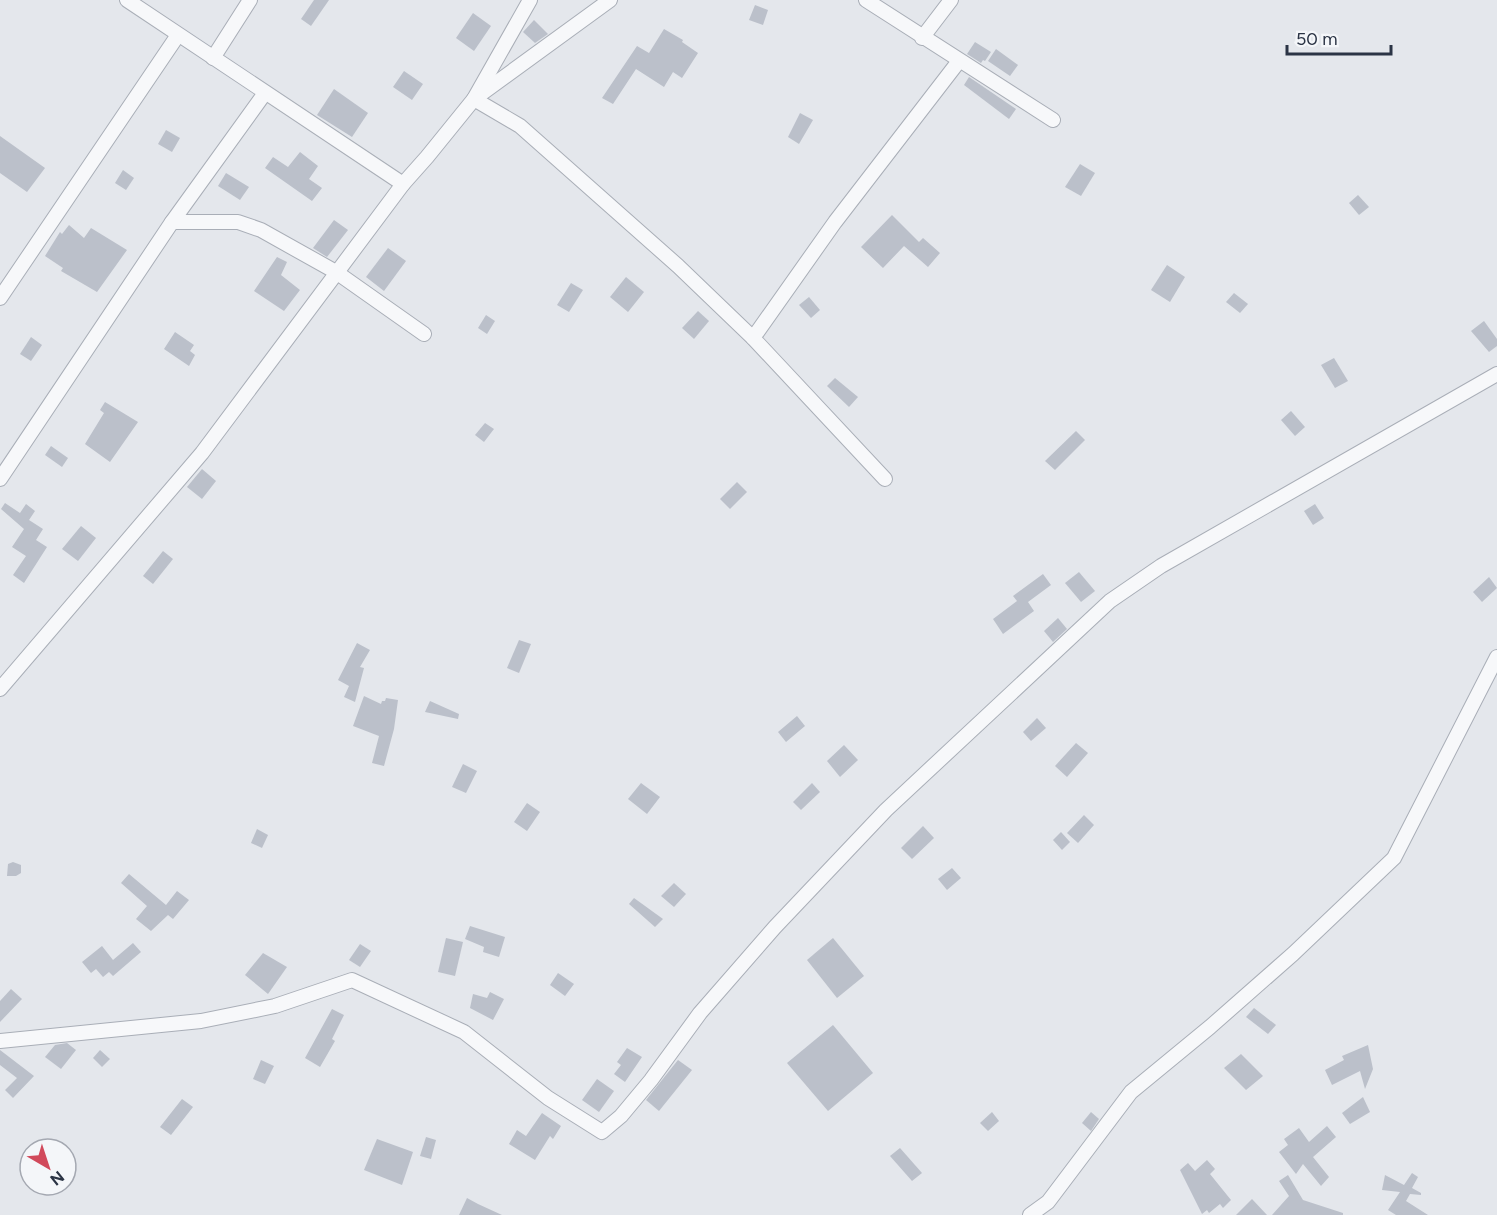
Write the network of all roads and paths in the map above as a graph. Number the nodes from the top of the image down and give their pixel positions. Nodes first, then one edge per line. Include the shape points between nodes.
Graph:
1 (127, 0) edge
2 (250, 0) edge
3 (530, 0) edge
4 (610, 0) edge
5 (866, 0) edge
6 (951, 0) edge
7 (178, 35) junction
8 (922, 38) junction
9 (213, 58) junction
10 (959, 61) junction
11 (265, 93) junction
12 (474, 99) junction
13 (1053, 120) dead end
14 (403, 184) junction
15 (172, 222) junction
16 (336, 272) junction
17 (0, 298) edge
18 (424, 334) dead end
19 (753, 338) junction
20 (1497, 374) edge
21 (0, 479) edge
22 (885, 479) dead end
23 (1497, 657) edge
24 (0, 689) edge
25 (0, 1041) edge
26 (1030, 1215) edge

1 - 7 street
2 - 9 street
3 - 12 street
4 - 12 street
5 - 8 street
6 - 8 street
7 - 9 street
7 - 17 street
8 - 10 street
9 - 11 street
10 - 13 street
10 - 19 street via 835,222
11 - 14 street
11 - 15 street
12 - 14 street
12 - 19 street via 520,126
14 - 16 street
15 - 16 street via 238,222 261,230
15 - 21 street
16 - 18 street
16 - 24 street via 202,453
19 - 22 street
20 - 25 street via 1161,566 1110,601 886,810 745,961 621,1116 602,1132 548,1098 464,1032 352,980 275,1006 201,1021
23 - 26 street via 1394,858 1276,969 1131,1092 1048,1202

